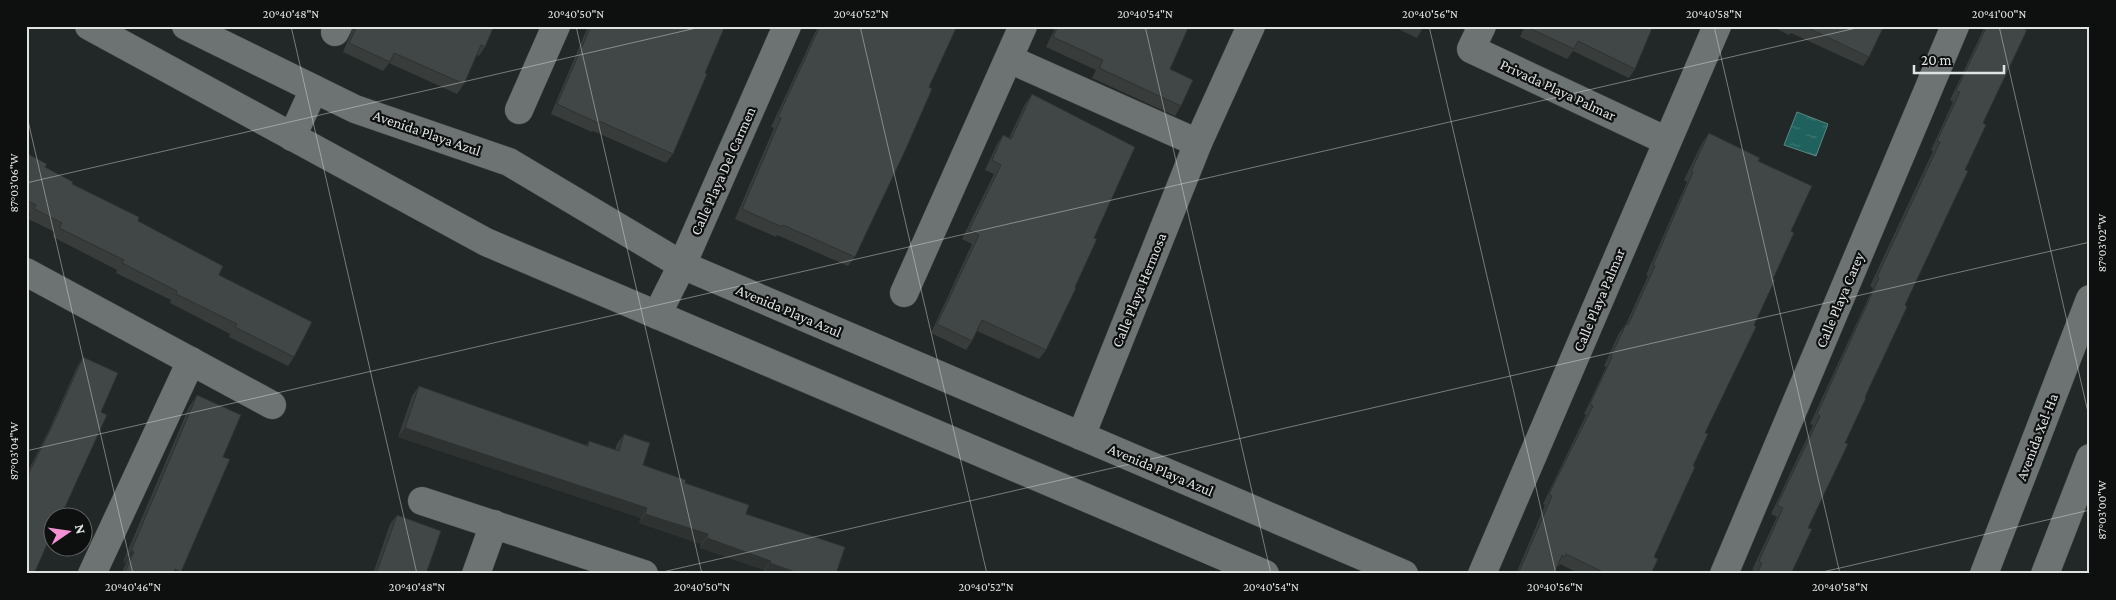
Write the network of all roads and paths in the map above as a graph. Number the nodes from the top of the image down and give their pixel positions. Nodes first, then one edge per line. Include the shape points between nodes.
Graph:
1 (89, 26) edge
2 (186, 26) edge
3 (556, 26) edge
4 (787, 26) edge
5 (1022, 26) edge
6 (1251, 26) edge
7 (1482, 26) edge
8 (1717, 26) edge
9 (1955, 26) edge
10 (1009, 59) junction
11 (314, 89) junction
12 (519, 110) dead end
13 (292, 137) junction
14 (1667, 141) junction
15 (1198, 143) junction
16 (682, 265) junction
17 (26, 272) edge
18 (904, 293) dead end
19 (2090, 300) edge
20 (657, 314) junction
21 (191, 361) junction
22 (272, 405) dead end
23 (1081, 436) junction
24 (2090, 458) edge
25 (422, 501) dead end
26 (494, 524) junction
27 (92, 574) edge
28 (476, 574) edge
29 (644, 574) edge
30 (1265, 574) edge
31 (1404, 574) edge
32 (1482, 574) edge
33 (1724, 574) edge
34 (1984, 574) edge
35 (2046, 574) edge

1 - 13 street
2 - 11 street, Avenida Playa Azul
3 - 12 street
4 - 16 street, Calle Playa Del Carmen
5 - 10 street
6 - 15 street, Calle Playa Hermosa
7 - 14 street, Privada Playa Palmar via 1472,49
8 - 14 street, Calle Playa Palmar
9 - 33 street, Calle Playa Carey
10 - 15 street
10 - 18 street
11 - 13 street
11 - 16 street, Avenida Playa Azul via 355,109 509,162
13 - 20 street via 486,242
14 - 32 street, Calle Playa Palmar
15 - 23 street, Calle Playa Hermosa
16 - 20 street, Calle Playa Del Carmen
16 - 23 street, Avenida Playa Azul
17 - 21 street
19 - 34 street, Avenida Xel-Ha
20 - 30 street
21 - 22 street
21 - 27 street
23 - 31 street, Avenida Playa Azul
24 - 35 street
25 - 26 street
26 - 28 street
26 - 29 street

